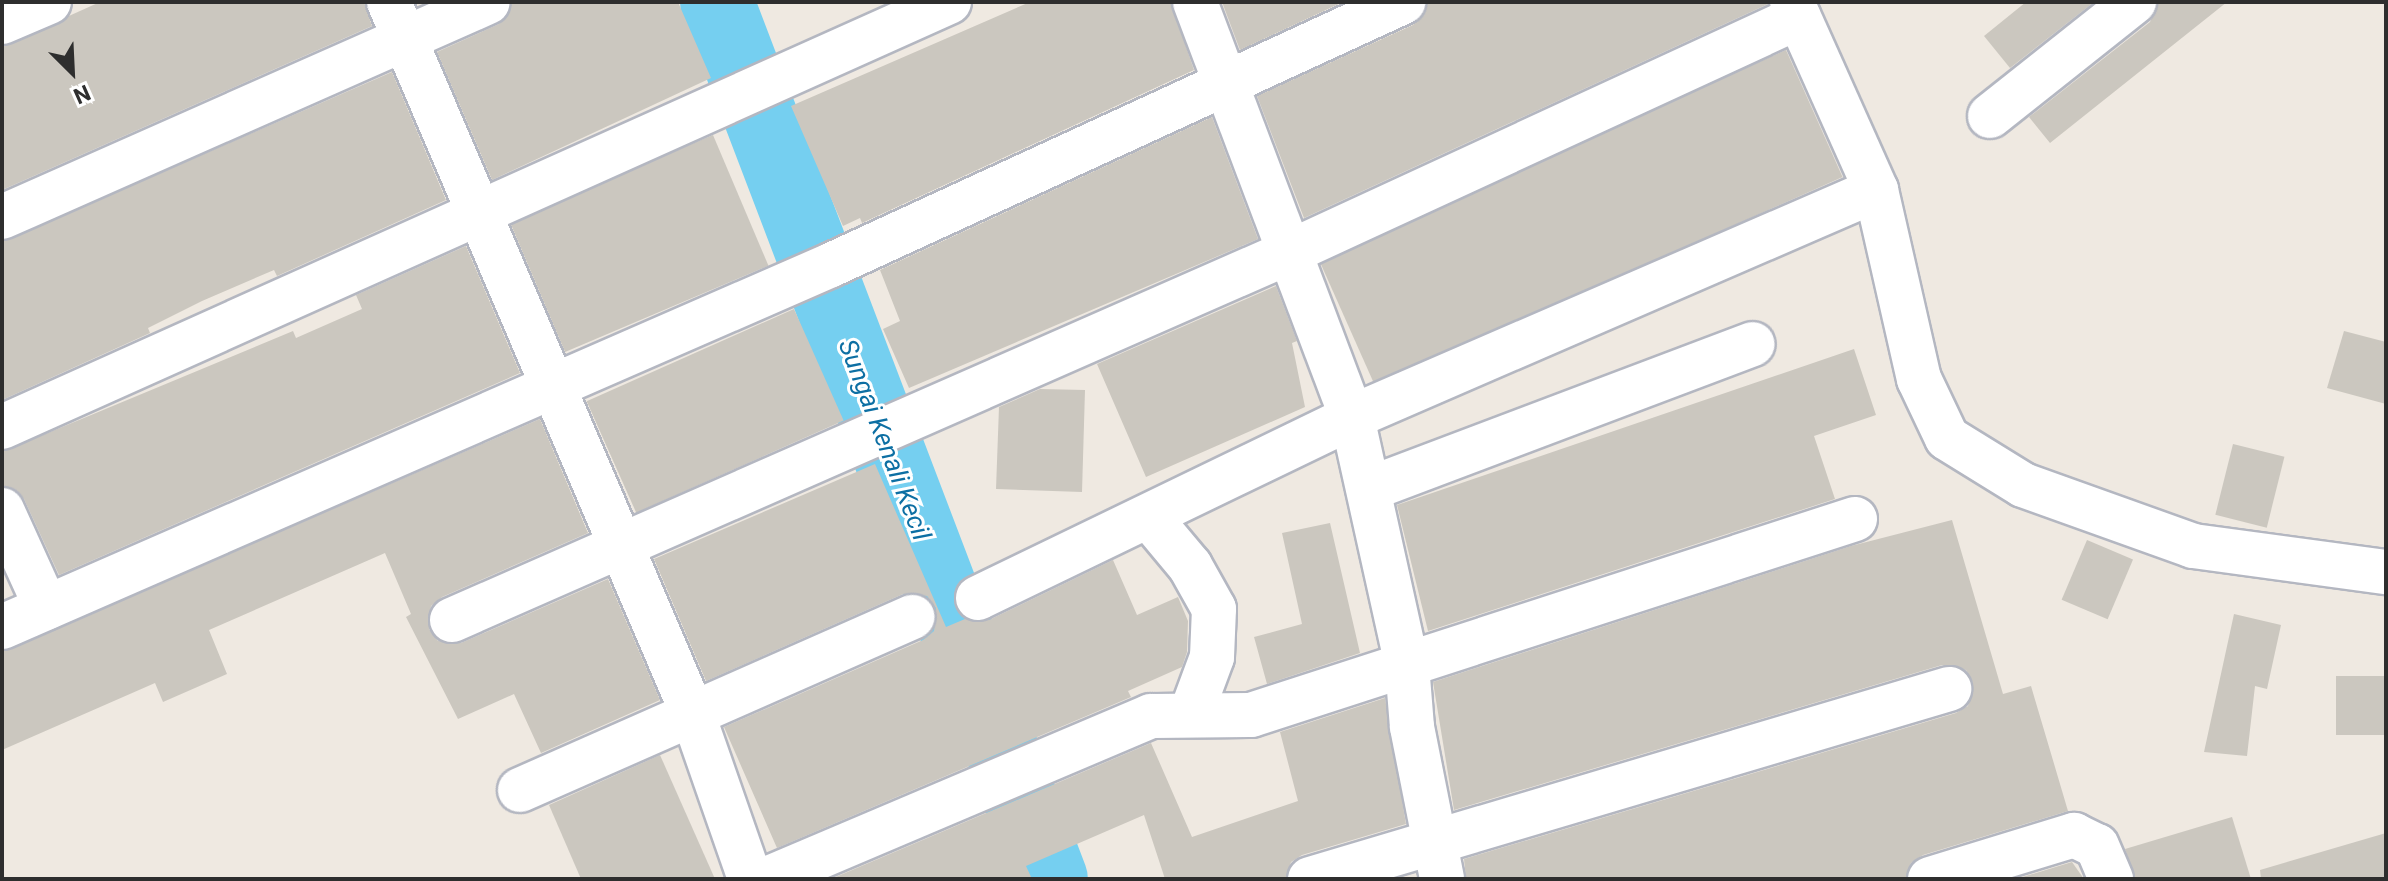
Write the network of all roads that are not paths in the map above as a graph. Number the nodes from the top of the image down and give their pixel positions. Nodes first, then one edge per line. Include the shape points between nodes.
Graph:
1 (49, 2) edge
2 (488, 2) edge
3 (949, 2) edge
4 (1195, 2) edge
5 (1403, 2) edge
6 (2134, 2) edge
7 (1796, 10) edge
8 (396, 21) edge
9 (2, 22) edge
10 (1223, 85) junction
11 (1990, 116) dead end
12 (1876, 190) junction
13 (476, 216) junction
14 (2, 217) edge
15 (1292, 251) junction
16 (1752, 344) dead end
17 (552, 387) junction
18 (1352, 417) junction
19 (2, 427) edge
20 (1369, 489) junction
21 (2, 510) edge
22 (1149, 517) junction
23 (1855, 519) dead end
24 (617, 546) junction
25 (2386, 572) edge
26 (978, 598) dead end
27 (46, 607) junction
28 (913, 617) dead end
29 (452, 620) dead end
30 (2, 627) edge
31 (1407, 665) junction
32 (1949, 689) dead end
33 (1192, 711) junction
34 (692, 712) junction
35 (520, 790) dead end
36 (1438, 862) edge
37 (750, 879) edge
38 (767, 879) edge
39 (1310, 879) edge
40 (1930, 879) edge
41 (2111, 879) edge

1 - 9 street
2 - 8 street
3 - 13 street
4 - 10 street
5 - 10 street
6 - 11 street
7 - 12 street
7 - 15 street
8 - 13 street
8 - 14 street
10 - 15 street
10 - 17 street
12 - 18 street
12 - 25 street via 1919,379 1947,438 2023,485 2193,546
13 - 17 street
13 - 19 street
15 - 18 street
15 - 24 street
16 - 20 street
17 - 24 street
17 - 27 street
18 - 20 street
18 - 22 street
20 - 31 street
21 - 27 street
22 - 26 street
22 - 33 street via 1190,566 1214,609 1212,657
23 - 31 street
24 - 29 street
24 - 34 street
27 - 30 street
28 - 34 street
31 - 33 street via 1251,715
31 - 36 street
32 - 36 street
33 - 38 street via 1104,732
34 - 35 street
34 - 37 street
36 - 39 street
40 - 41 street via 2074,835 2097,846

